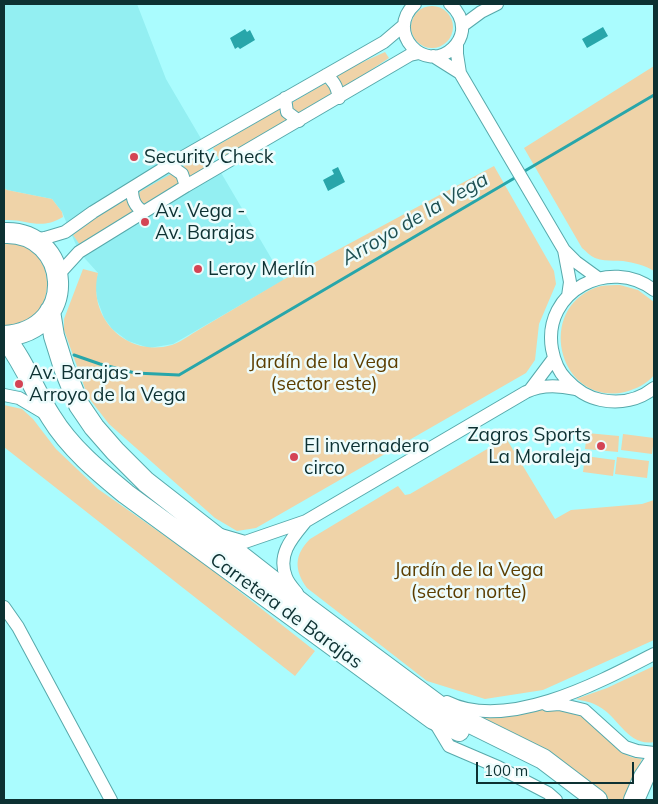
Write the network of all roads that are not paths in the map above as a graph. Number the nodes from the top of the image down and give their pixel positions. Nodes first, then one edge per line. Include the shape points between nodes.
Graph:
1 (450, 4) edge
2 (497, 4) edge
3 (411, 6) edge
4 (404, 24) junction
5 (462, 26) junction
6 (457, 44) junction
7 (419, 53) junction
8 (433, 56) junction
9 (460, 73) junction
10 (326, 75) junction
11 (285, 98) junction
12 (339, 98) junction
13 (299, 121) junction
14 (169, 165) junction
15 (186, 186) junction
16 (132, 188) junction
17 (144, 212) junction
18 (4, 233) edge
19 (32, 240) junction
20 (564, 250) junction
21 (58, 276) junction
22 (598, 278) junction
23 (654, 290) edge
24 (568, 296) junction
25 (50, 311) junction
26 (7, 341) edge
27 (554, 358) junction
28 (654, 388) edge
29 (575, 389) junction
30 (530, 390) junction
31 (4, 395) edge
32 (50, 416) junction
33 (306, 521) junction
34 (197, 522) junction
35 (4, 607) edge
36 (306, 607) junction
37 (654, 654) edge
38 (398, 676) junction
39 (525, 707) junction
40 (433, 719) junction
41 (654, 753) edge
42 (654, 762) edge
43 (112, 800) edge
44 (556, 800) edge
45 (580, 800) edge
46 (597, 800) edge
47 (634, 800) edge

1 - 5 street via 460,16
2 - 5 street
3 - 4 street
4 - 7 street via 407,41
4 - 10 street via 384,42
5 - 6 street
6 - 8 street via 442,55
6 - 9 street
7 - 8 street
7 - 12 street via 410,55
8 - 9 street
9 - 20 street
10 - 11 street
10 - 12 street via 335,85
11 - 13 street via 287,112
11 - 14 street
12 - 13 street
13 - 15 street
14 - 15 street via 182,174
14 - 16 street
15 - 17 street
16 - 17 street via 134,203
16 - 19 street via 65,232
17 - 21 street via 79,252
18 - 19 main road
19 - 21 main road via 48,254
20 - 22 street
20 - 24 street via 570,282
21 - 25 main road via 56,301
22 - 23 street via 631,278
22 - 24 street
24 - 27 street via 552,327
25 - 26 main road via 40,325
25 - 34 main road via 64,368 79,404 94,427 146,482
26 - 32 main road, Carretera de Barajas
27 - 29 street via 562,375
27 - 30 street
28 - 29 street via 630,401 610,402 592,398
29 - 30 street via 559,385
30 - 33 street
31 - 32 street via 19,398
32 - 40 main road, Carretera de Barajas via 68,442 126,494
33 - 34 street via 244,542 218,534
33 - 36 street via 288,543 283,562 286,577
34 - 36 main road
35 - 43 street
36 - 38 main road
37 - 39 street via 573,692
38 - 39 street via 459,708 480,711
38 - 46 main road via 446,711 543,759
39 - 41 street via 559,704 584,710 625,748
40 - 44 street via 449,746 548,793
40 - 45 main road, Carretera de Barajas via 560,783
42 - 47 main road

